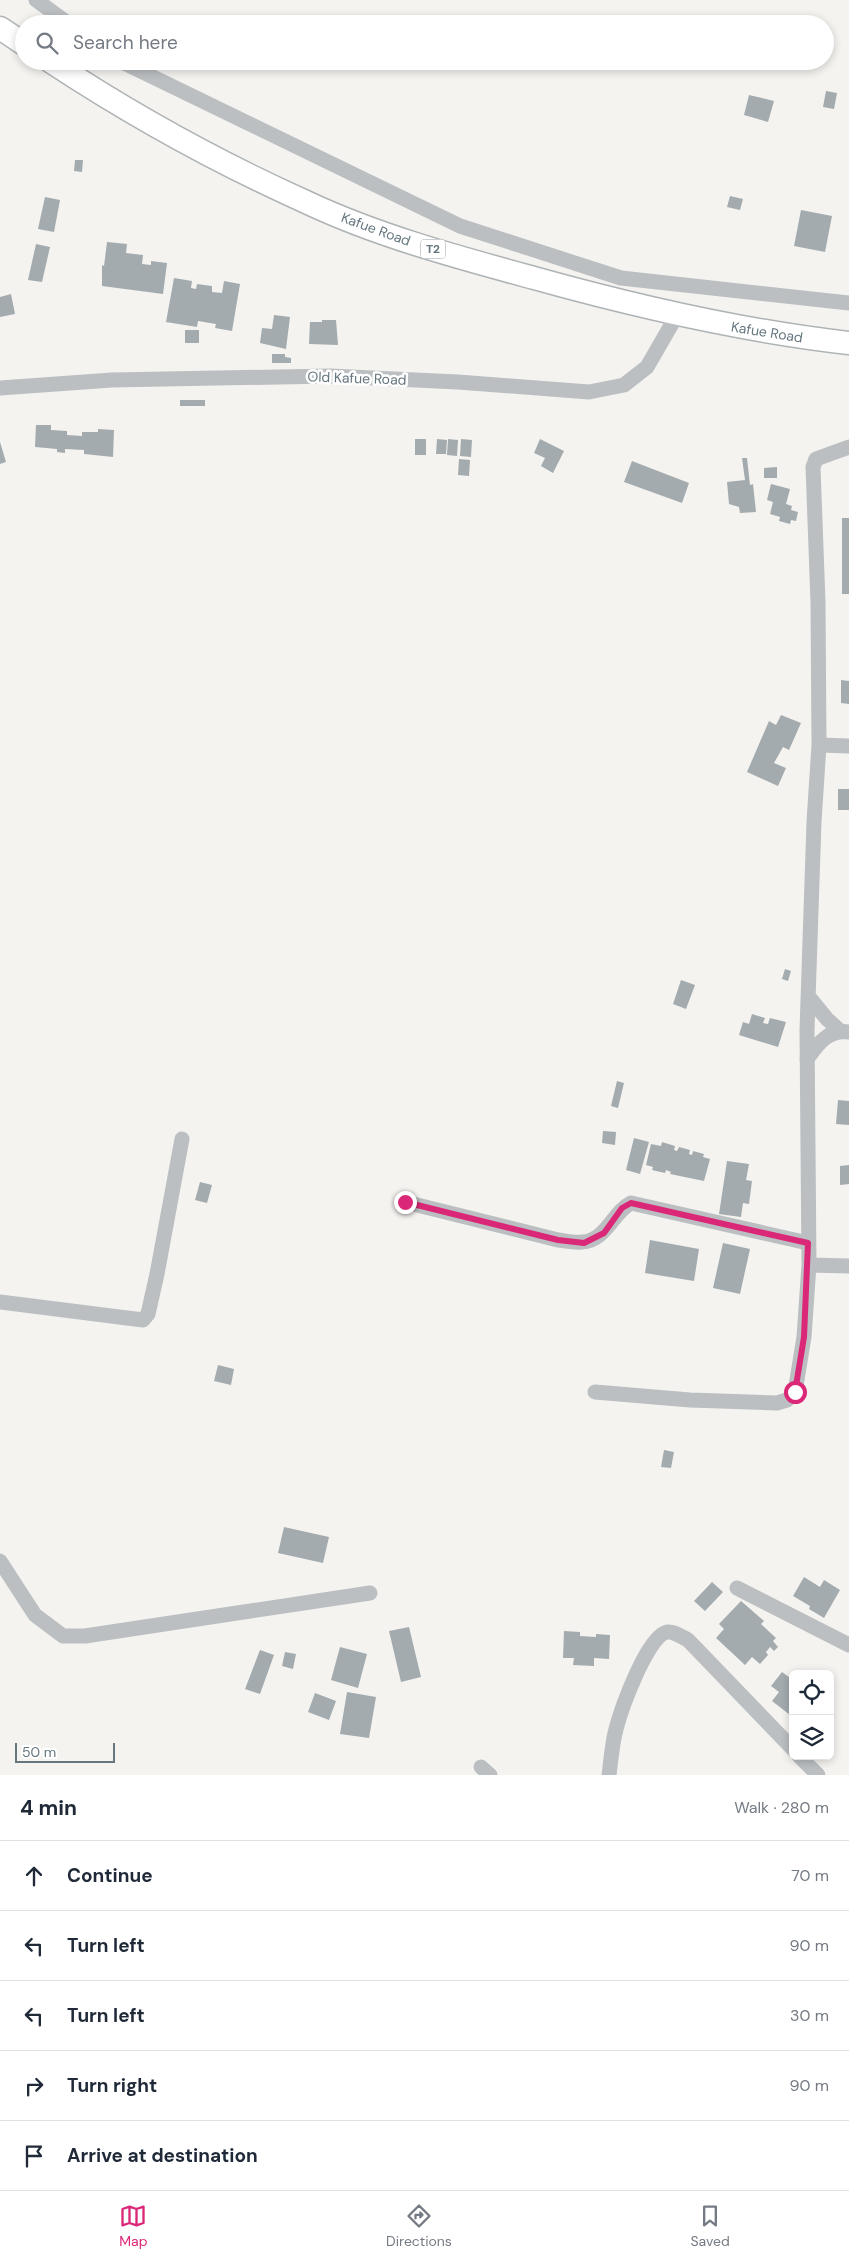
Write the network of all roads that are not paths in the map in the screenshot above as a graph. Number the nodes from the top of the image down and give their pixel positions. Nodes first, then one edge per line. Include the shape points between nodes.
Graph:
1 (36, 0) edge
2 (57, 15) edge
3 (0, 28) edge
4 (15, 38) edge
5 (64, 70) edge
6 (139, 70) edge
7 (849, 303) edge
8 (677, 315) junction
9 (849, 344) edge
10 (0, 388) edge
11 (849, 447) edge
12 (819, 745) junction
13 (849, 746) edge
14 (809, 997) junction
15 (844, 1031) edge
16 (807, 1059) junction
17 (182, 1139) dead end
18 (405, 1202) dead end
19 (808, 1243) junction
20 (809, 1265) junction
21 (849, 1266) edge
22 (0, 1302) edge
23 (595, 1392) dead end
24 (0, 1561) edge
25 (737, 1588) dead end
26 (370, 1594) dead end
27 (849, 1645) edge
28 (789, 1745) edge
29 (804, 1760) edge
30 (609, 1775) edge
31 (818, 1775) edge

1 - 2 street
3 - 4 highway
5 - 8 highway, Kafue Road / T2 via 184,143 307,203 469,261
6 - 7 street via 460,226 621,278
8 - 9 highway, Kafue Road / T2
8 - 10 street, Old Kafue Road via 647,366 624,386 588,392 330,376 112,380
11 - 12 street via 816,459 813,467
12 - 13 street
12 - 14 street
14 - 15 street via 827,1019
14 - 16 street
15 - 16 street via 825,1037
16 - 19 street
17 - 22 street via 157,1274 148,1314 143,1320
18 - 19 street via 558,1240 584,1243 604,1233 622,1208 631,1203
19 - 20 street
20 - 21 street
20 - 23 street via 804,1337 795,1392 787,1400 777,1403 690,1400
24 - 26 street via 35,1615 63,1636
25 - 27 street
28 - 30 street via 688,1640 666,1632 650,1647 637,1672 616,1729
29 - 31 street

